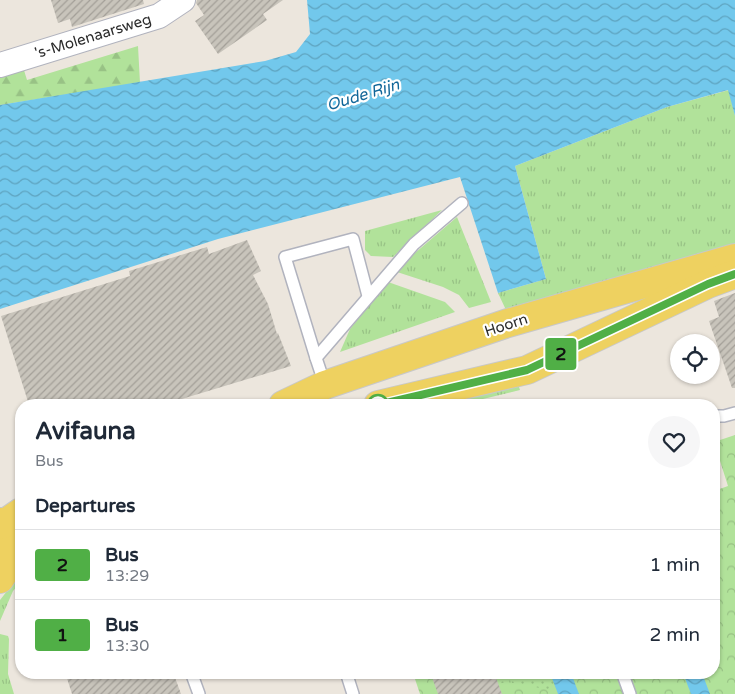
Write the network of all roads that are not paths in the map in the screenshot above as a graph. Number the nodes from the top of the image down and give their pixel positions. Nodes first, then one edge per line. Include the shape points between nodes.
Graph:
1 (183, 0) edge
2 (0, 65) edge
3 (462, 203) dead end
4 (735, 258) edge
5 (735, 274) edge
6 (368, 296) junction
7 (316, 358) junction
8 (325, 385) junction
9 (296, 399) edge
10 (404, 399) edge
11 (735, 413) edge
12 (720, 416) edge
13 (8, 520) edge
14 (0, 579) edge
15 (193, 679) edge
16 (348, 679) edge
17 (625, 679) edge
18 (198, 694) edge
19 (353, 694) edge
20 (630, 694) edge

1 - 2 street, 's-Molenaarsweg via 159,16
3 - 6 lane via 414,244
4 - 8 main road, Hoorn via 508,323
5 - 10 main road via 527,370
6 - 7 lane
6 - 7 lane via 353,239 285,257
7 - 8 lane
8 - 9 main road, Hoorn
11 - 12 lane
13 - 14 main road via 10,551
15 - 18 lane
16 - 19 lane
17 - 20 lane

